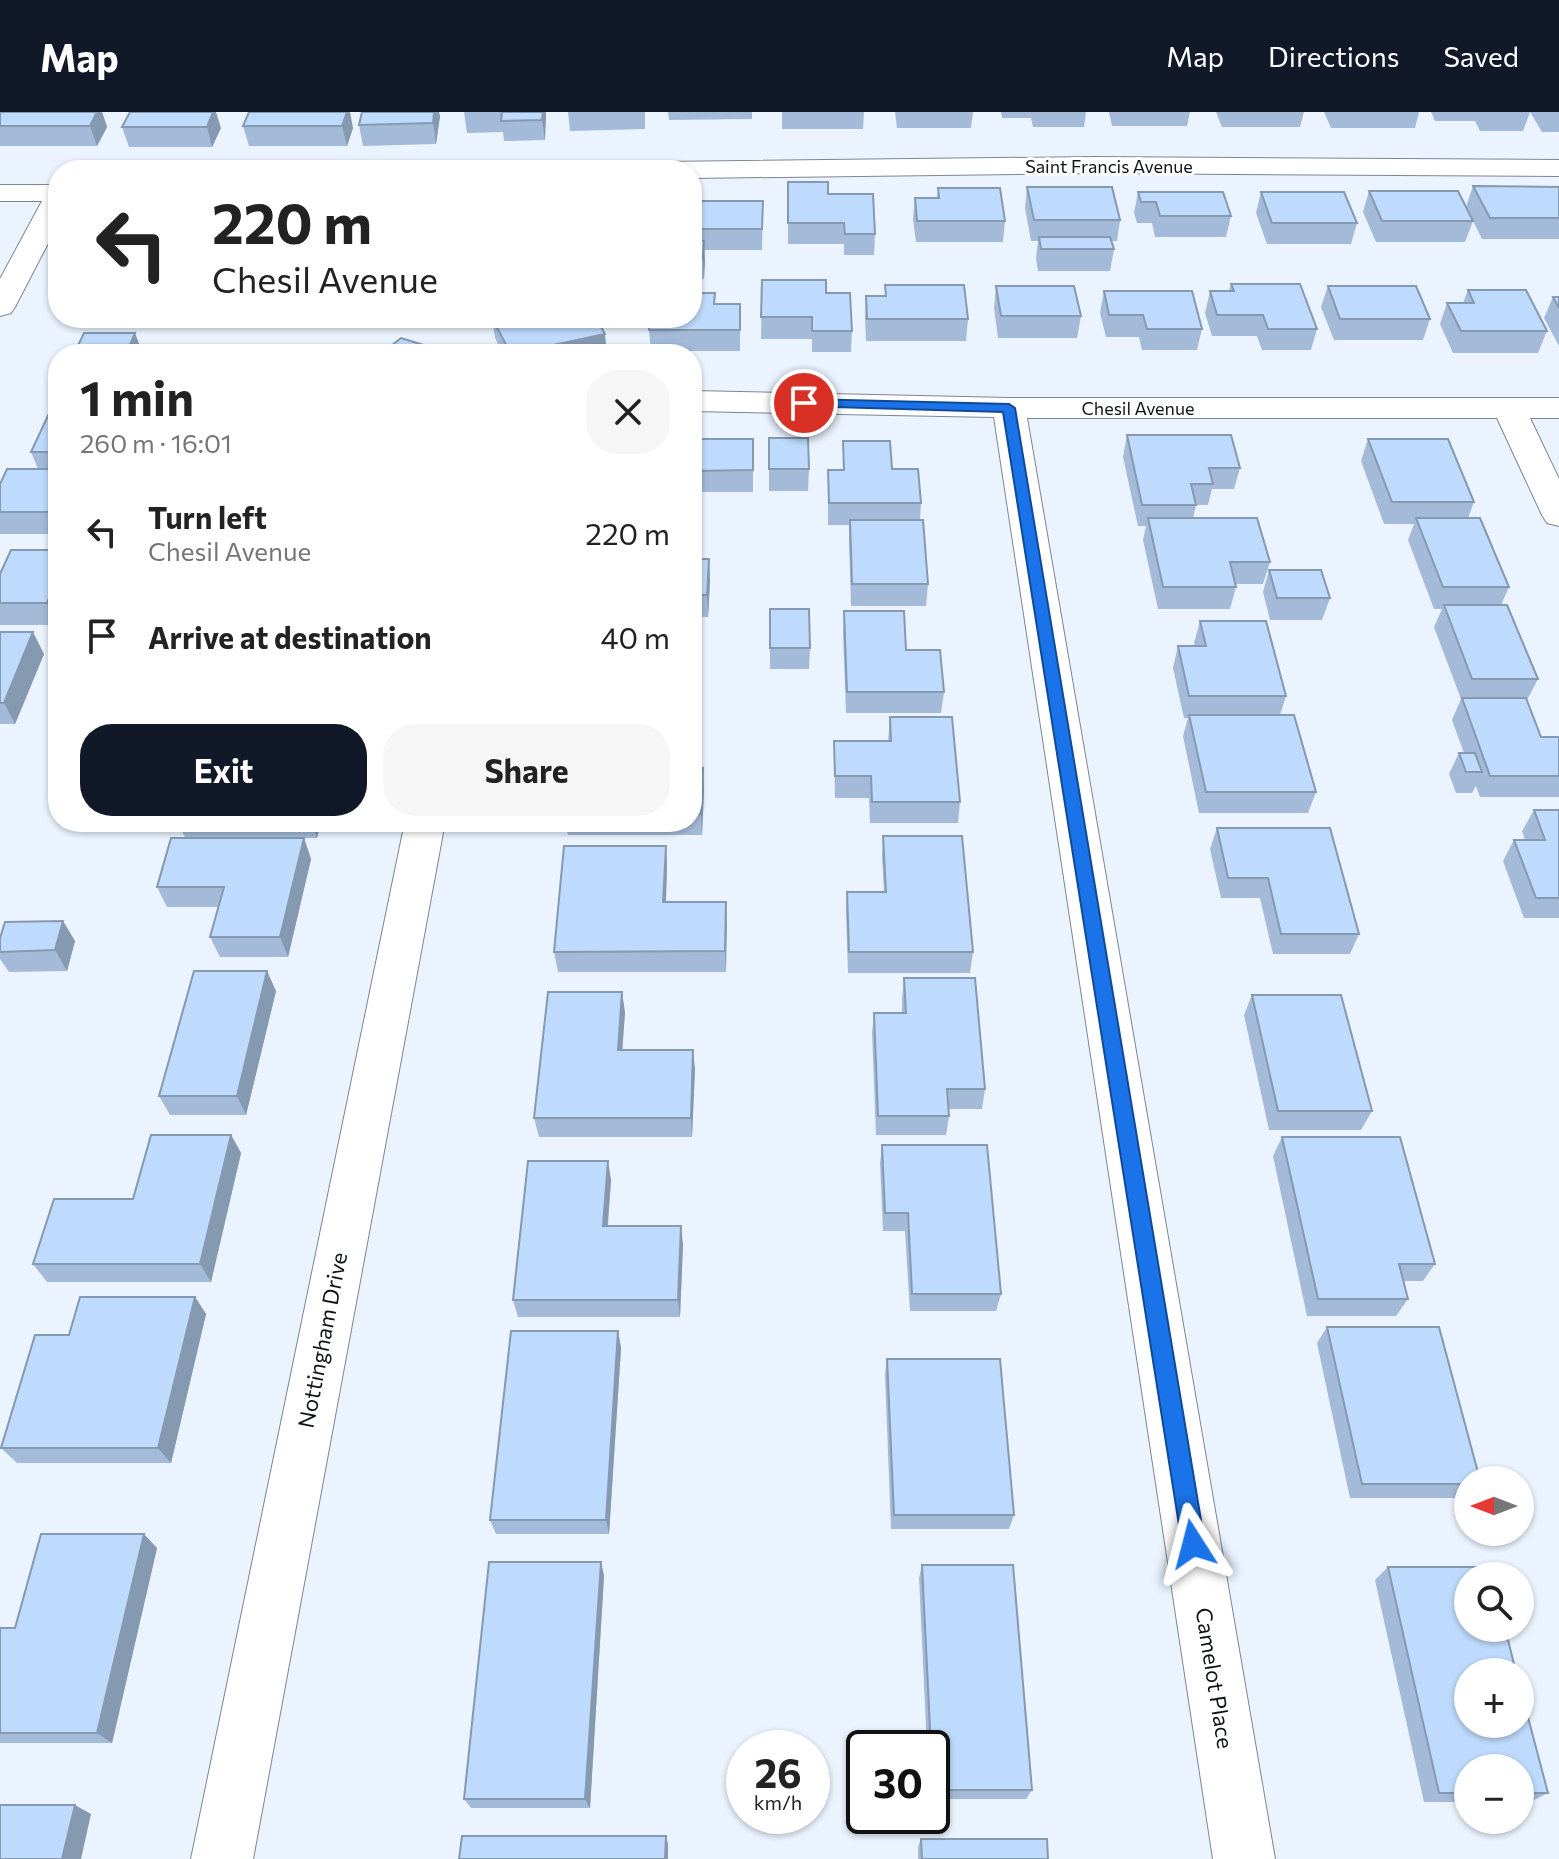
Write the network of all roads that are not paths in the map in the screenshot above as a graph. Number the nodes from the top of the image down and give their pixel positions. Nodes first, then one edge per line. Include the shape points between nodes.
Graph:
1 (1559, 168) edge
2 (702, 170) edge
3 (0, 193) edge
4 (48, 195) edge
5 (48, 214) edge
6 (0, 307) edge
7 (704, 401) edge
8 (1009, 408) junction
9 (1509, 408) junction
10 (1559, 408) edge
11 (1559, 515) edge
12 (423, 832) edge
13 (222, 1859) edge
14 (1244, 1859) edge

1 - 2 street, Saint Francis Avenue
3 - 4 street
5 - 6 street
7 - 8 street, Chesil Avenue
8 - 9 street, Chesil Avenue
8 - 14 street, Camelot Place
9 - 10 street, Chesil Avenue
9 - 11 street
12 - 13 street, Nottingham Drive

